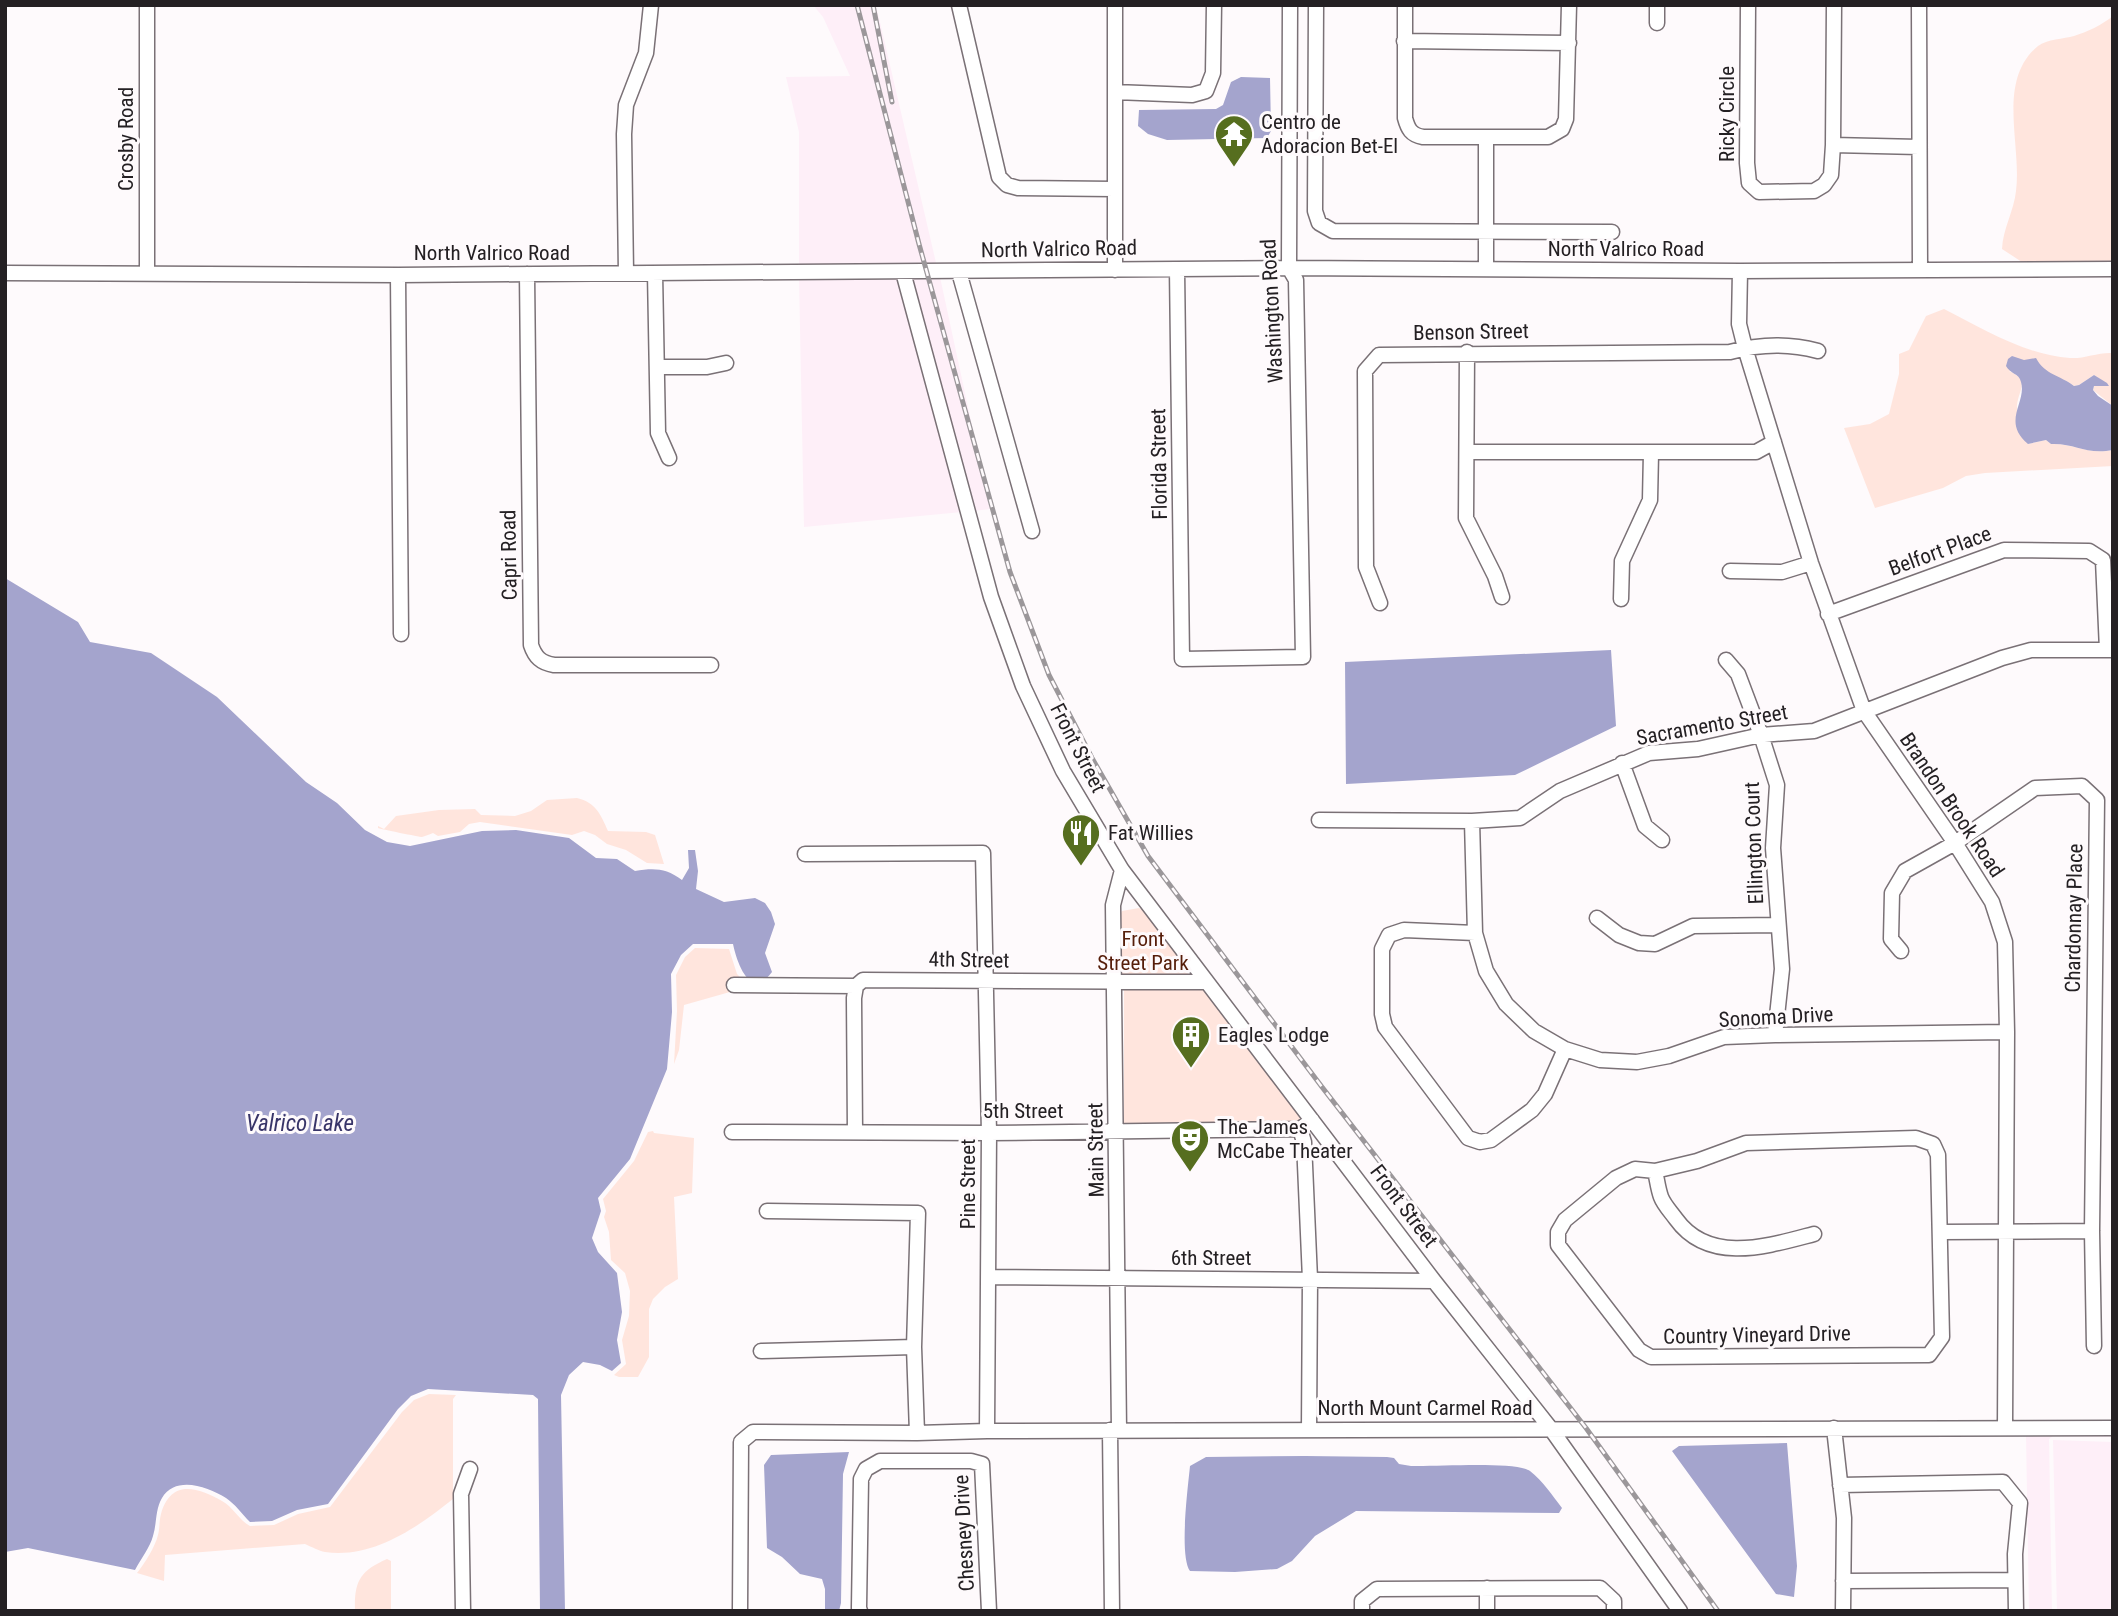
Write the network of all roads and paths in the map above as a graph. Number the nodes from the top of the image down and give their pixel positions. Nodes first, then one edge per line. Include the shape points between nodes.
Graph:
1 (147, 5) edge
2 (651, 5) edge
3 (959, 5) edge
4 (1115, 5) edge
5 (1214, 5) edge
6 (1290, 5) edge
7 (1317, 5) edge
8 (1405, 5) edge
9 (1569, 5) edge
10 (1657, 5) edge
11 (1748, 5) edge
12 (1834, 5) edge
13 (1919, 5) edge
14 (1657, 23) dead end
15 (1404, 41) junction
16 (1569, 43) junction
17 (1115, 92) junction
18 (1486, 137) junction
19 (1833, 145) junction
20 (1919, 147) junction
21 (1114, 188) junction
22 (1485, 232) junction
23 (1612, 232) dead end
24 (1289, 268) junction
25 (1486, 268) junction
26 (1177, 269) junction
27 (1920, 269) junction
28 (2113, 269) edge
29 (1115, 270) junction
30 (959, 271) junction
31 (1740, 271) junction
32 (903, 272) junction
33 (5, 273) edge
34 (147, 273) junction
35 (626, 273) junction
36 (656, 273) junction
37 (527, 274) junction
38 (398, 275) junction
39 (1745, 348) junction
40 (1818, 351) dead end
41 (1467, 352) junction
42 (726, 363) dead end
43 (657, 367) junction
44 (1774, 442) junction
45 (1467, 452) junction
46 (1651, 453) junction
47 (669, 458) dead end
48 (1032, 531) dead end
49 (1811, 563) junction
50 (1730, 571) dead end
51 (1502, 597) dead end
52 (1621, 599) dead end
53 (1380, 603) dead end
54 (1828, 614) junction
55 (401, 634) dead end
56 (2110, 650) edge
57 (1182, 659) joint
58 (1726, 660) dead end
59 (711, 665) dead end
60 (1864, 711) junction
61 (1761, 734) junction
62 (1622, 763) junction
63 (1320, 820) dead end
64 (1472, 821) junction
65 (1662, 840) dead end
66 (1955, 843) junction
67 (805, 854) dead end
68 (1122, 870) junction
69 (1597, 918) dead end
70 (1778, 925) junction
71 (1475, 933) junction
72 (1901, 951) dead end
73 (985, 981) junction
74 (1115, 982) junction
75 (1206, 982) junction
76 (734, 985) dead end
77 (856, 986) junction
78 (2007, 1032) junction
79 (1775, 1035) junction
80 (1565, 1049) junction
81 (1306, 1125) junction
82 (1116, 1131) junction
83 (732, 1132) dead end
84 (855, 1132) junction
85 (989, 1133) junction
86 (1655, 1171) junction
87 (767, 1211) dead end
88 (2005, 1231) junction
89 (2092, 1231) junction
90 (1941, 1232) junction
91 (1814, 1234) dead end
92 (989, 1277) junction
93 (1310, 1279) junction
94 (1118, 1280) junction
95 (1434, 1281) junction
96 (2094, 1346) dead end
97 (914, 1347) junction
98 (761, 1351) dead end
99 (1834, 1428) junction
100 (2005, 1428) junction
101 (2113, 1428) edge
102 (1551, 1429) junction
103 (1114, 1430) junction
104 (1309, 1430) junction
105 (988, 1431) junction
106 (917, 1433) junction
107 (470, 1469) dead end
108 (1840, 1485) junction
109 (2015, 1580) junction
110 (1843, 1581) junction
111 (1487, 1588) junction
112 (463, 1611) edge
113 (740, 1611) edge
114 (860, 1611) edge
115 (989, 1611) edge
116 (1112, 1611) edge
117 (1362, 1611) edge
118 (1487, 1611) edge
119 (1614, 1611) edge
120 (1680, 1611) edge
121 (1843, 1611) edge
122 (2016, 1611) edge

1 - 34 street, Crosby Road
2 - 35 street via 646,53 626,105
3 - 21 street via 999,177 1018,188
4 - 17 street
5 - 17 street via 1213,73 1206,91 1192,95
6 - 24 street, Washington Road
7 - 22 street via 1315,211 1319,223 1333,231
8 - 15 street
9 - 16 street
10 - 14 street
11 - 19 street, Ricky Circle via 1749,183 1759,192 1814,191 1831,175
12 - 19 street, Ricky Circle
13 - 20 street
15 - 16 street
15 - 18 street via 1408,129 1423,137
16 - 18 street via 1562,129 1548,137
17 - 21 street
18 - 22 street
19 - 20 street
20 - 27 street
21 - 29 street
22 - 23 street
22 - 25 street
24 - 25 street, North Valrico Road
24 - 26 street, North Valrico Road
24 - 57 street, Washington Road via 1296,280 1303,657
25 - 31 street, North Valrico Road
26 - 29 street, North Valrico Road
26 - 57 street, Florida Street
27 - 28 street, North Valrico Road
27 - 31 street, North Valrico Road
29 - 30 street, North Valrico Road
30 - 32 street, North Valrico Road
30 - 48 street
31 - 39 street, Brandon Brook Road via 1739,324
32 - 36 street, North Valrico Road
32 - 68 street, Front Street via 980,559 1023,686 1063,771
33 - 34 street, North Valrico Road
34 - 38 street, North Valrico Road
35 - 36 street, North Valrico Road
35 - 37 street, North Valrico Road
36 - 43 street
37 - 38 street, North Valrico Road
37 - 59 street, Capri Road via 534,654 554,664
38 - 55 street
39 - 40 street, Benson Street via 1795,345
39 - 41 street, Benson Street via 1730,352
39 - 44 street, Brandon Brook Road
41 - 45 street
41 - 53 street, Benson Street via 1379,355 1365,371 1366,567
42 - 43 street
43 - 47 street via 658,433
44 - 46 street via 1756,452
44 - 49 street, Brandon Brook Road
45 - 46 street
45 - 51 street via 1466,517
46 - 52 street via 1650,500 1622,561
49 - 50 street via 1782,572
49 - 54 street, Brandon Brook Road
54 - 56 street, Belfort Place via 2004,550 2089,551 2103,560
54 - 60 street, Brandon Brook Road
56 - 60 street, Sacramento Street via 2031,650
58 - 61 street, Ellington Court via 1738,674
60 - 61 street, Sacramento Street via 1814,731
60 - 66 street, Brandon Brook Road
61 - 62 street, Sacramento Street via 1698,749 1649,753
61 - 70 street, Ellington Court via 1777,785 1773,848
62 - 64 street, Sacramento Street via 1560,791 1520,818
62 - 65 street via 1645,826
63 - 64 street, Sacramento Street
64 - 71 street, Sonoma Drive
66 - 72 street, Chardonnay Place via 1905,871 1892,893 1891,939
66 - 78 street, Brandon Brook Road via 1992,902 2005,942
66 - 89 street, Chardonnay Place via 2035,788 2082,786 2096,800
67 - 73 street, Pine Street via 983,853
68 - 74 street, Main Street via 1113,905
68 - 75 street, Front Street
69 - 70 street via 1619,935 1655,944 1693,926
70 - 79 street, Ellington Court via 1782,969
71 - 80 street, Sonoma Drive via 1486,971 1506,1004 1534,1031
71 - 80 street via 1404,930 1389,935 1382,949 1385,1027 1468,1138 1491,1140 1532,1110 1545,1094
73 - 74 street, 4th Street
73 - 77 street, 4th Street via 863,980
73 - 85 street, Pine Street
74 - 75 street, 4th Street
74 - 82 street, Main Street
75 - 81 street, Front Street
76 - 77 street, 4th Street
77 - 84 street
78 - 79 street, Sonoma Drive
78 - 88 street, Brandon Brook Road
79 - 80 street, Sonoma Drive via 1724,1037 1637,1062 1601,1060
81 - 82 street, 5th Street
81 - 93 street
81 - 95 street, Front Street
82 - 85 street, 5th Street
82 - 94 street, Main Street
83 - 84 street, 5th Street
84 - 85 street, 5th Street
85 - 92 street, Pine Street
86 - 90 street, Country Vineyard Drive via 1746,1143 1916,1138 1933,1144 1938,1154
86 - 90 street, Country Vineyard Drive via 1635,1169 1616,1178 1565,1220 1558,1232 1558,1245 1639,1350 1650,1357 1929,1354 1942,1337
86 - 91 street via 1661,1199 1686,1234 1705,1244 1724,1249
87 - 97 street via 918,1213
88 - 89 street
88 - 90 street
88 - 100 street, Brandon Brook Road
89 - 96 street, Chardonnay Place
92 - 94 street, 6th Street
92 - 105 street, Pine Street
93 - 94 street, 6th Street
93 - 95 street, 6th Street
93 - 104 street
94 - 103 street, Main Street
95 - 102 street, Front Street
97 - 98 street
97 - 106 street
99 - 100 street, North Mount Carmel Road
99 - 102 street, North Mount Carmel Road
99 - 108 street
100 - 101 street, North Mount Carmel Road
102 - 104 street, North Mount Carmel Road
102 - 120 street, Front Street
103 - 104 street, North Mount Carmel Road
103 - 105 street, North Mount Carmel Road
103 - 116 street, Main Street
105 - 106 street, North Mount Carmel Road
106 - 113 street, North Mount Carmel Road via 753,1432 741,1442
107 - 112 street via 461,1494
108 - 109 street via 2003,1482 2020,1503
108 - 110 street
109 - 110 street
109 - 122 street
110 - 121 street
111 - 117 street via 1377,1589 1362,1601
111 - 118 street
111 - 119 street via 1600,1588 1615,1601
114 - 115 street, Chesney Drive via 861,1479 866,1469 880,1461 982,1464

